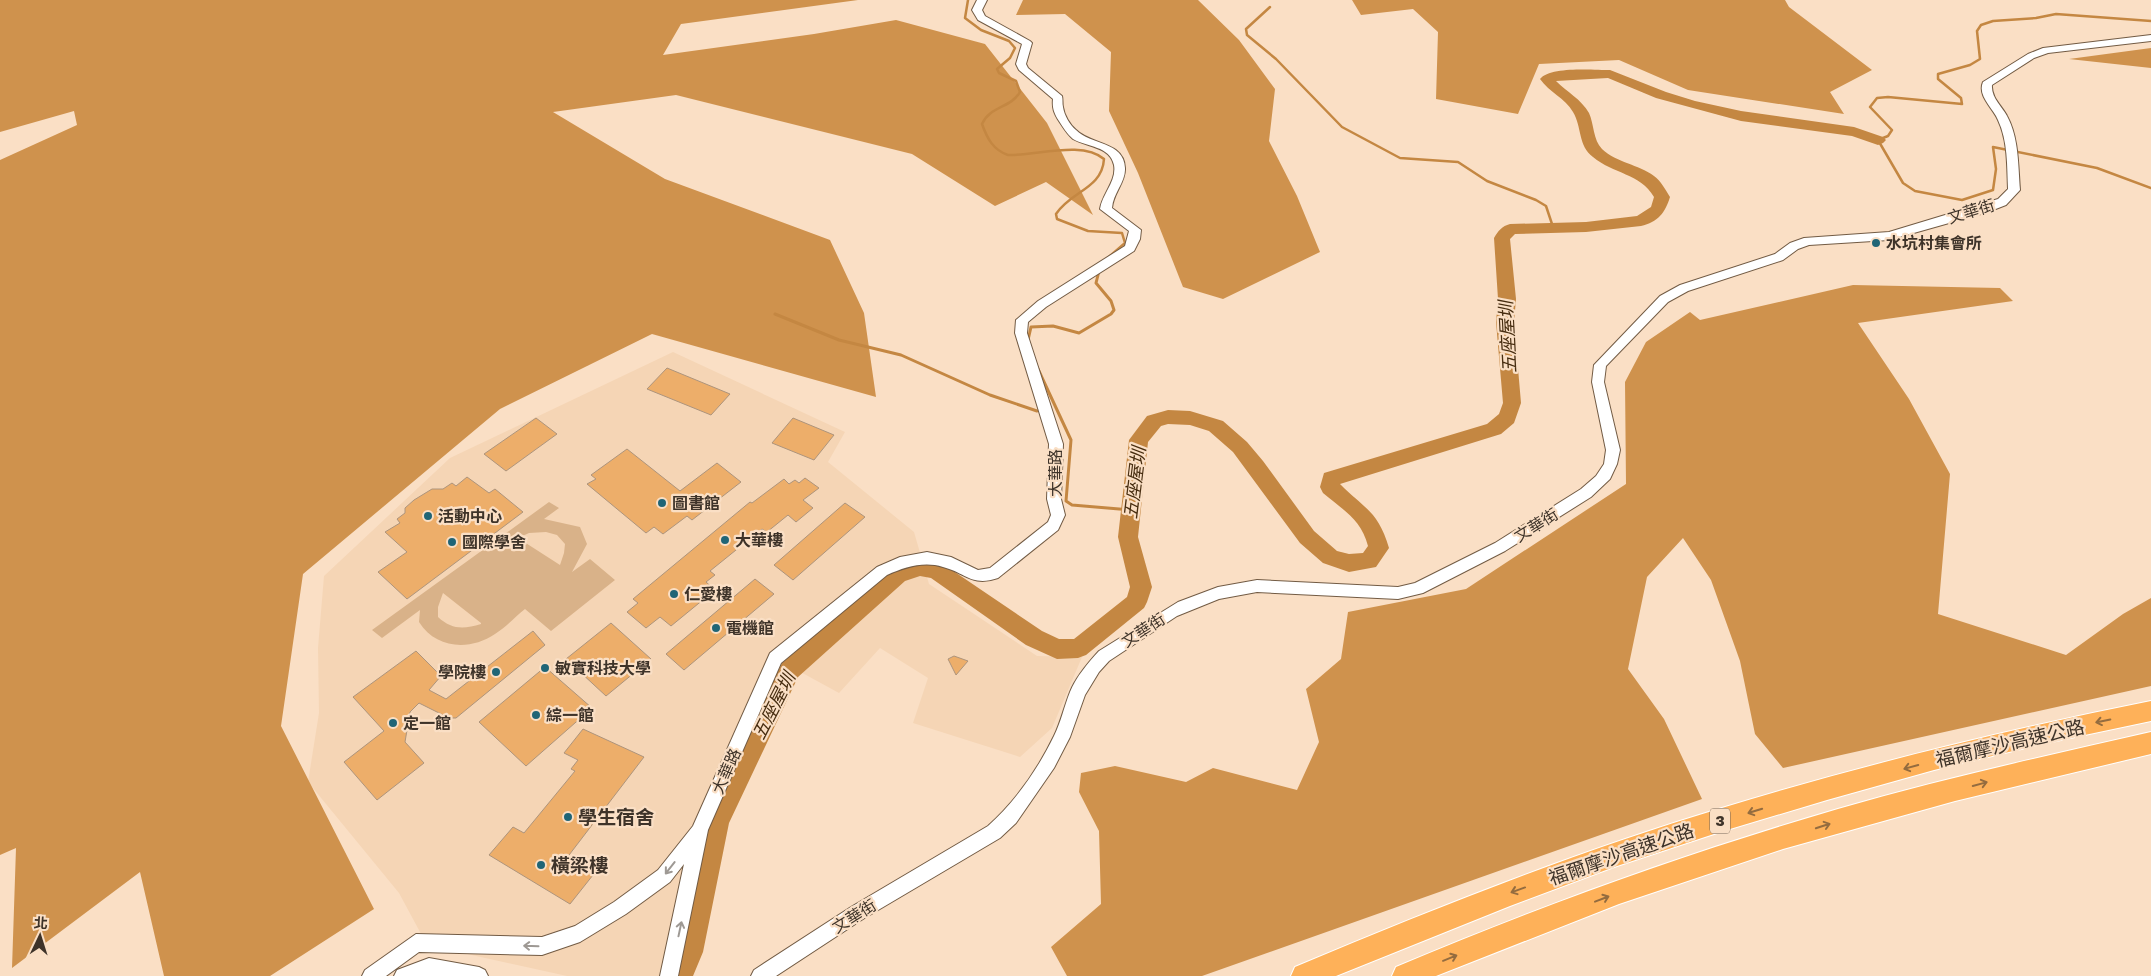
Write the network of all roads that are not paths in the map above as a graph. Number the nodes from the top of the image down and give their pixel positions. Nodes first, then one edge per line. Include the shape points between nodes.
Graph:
1 (982, 0) edge
2 (2151, 38) edge
3 (2151, 711) edge
4 (2151, 743) edge
5 (700, 830) junction
6 (371, 976) edge
7 (403, 976) edge
8 (479, 976) edge
9 (669, 976) edge
10 (760, 976) edge
11 (1304, 976) edge
12 (1405, 976) edge

1 - 5 street, 大華路 via 977,10 981,18 1027,43 1021,64 1024,70 1058,98 1056,108 1075,135 1109,149 1118,160 1118,181 1106,201 1106,209 1134,230 1130,248 1022,320 1021,332 1056,444 1054,499 1058,516 1053,526 993,574 977,576 946,561 927,558 905,561 882,570 775,658
2 - 10 street, 文華街 via 2046,50 1987,84 1986,92 2005,122 2014,190 2009,197 1993,206 1882,237 1808,241 1779,256 1684,288 1664,299 1598,370 1613,450 1608,473 1586,493 1500,547 1418,589 1398,594 1257,586 1218,593 1183,606 1104,656 1084,679 1055,750 1010,817 994,832 857,913
3 -> 11 highway, 福爾摩沙高速公路 / 3 via 1995,744 1816,792 1632,848 1398,936
12 -> 4 highway, 福爾摩沙高速公路 / 3 via 1642,883 1839,821 2028,771
5 -> 6 street, 大華路 via 664,876 580,933 542,946 416,943
9 -> 5 street, 大華路
7 - 8 street via 429,967

